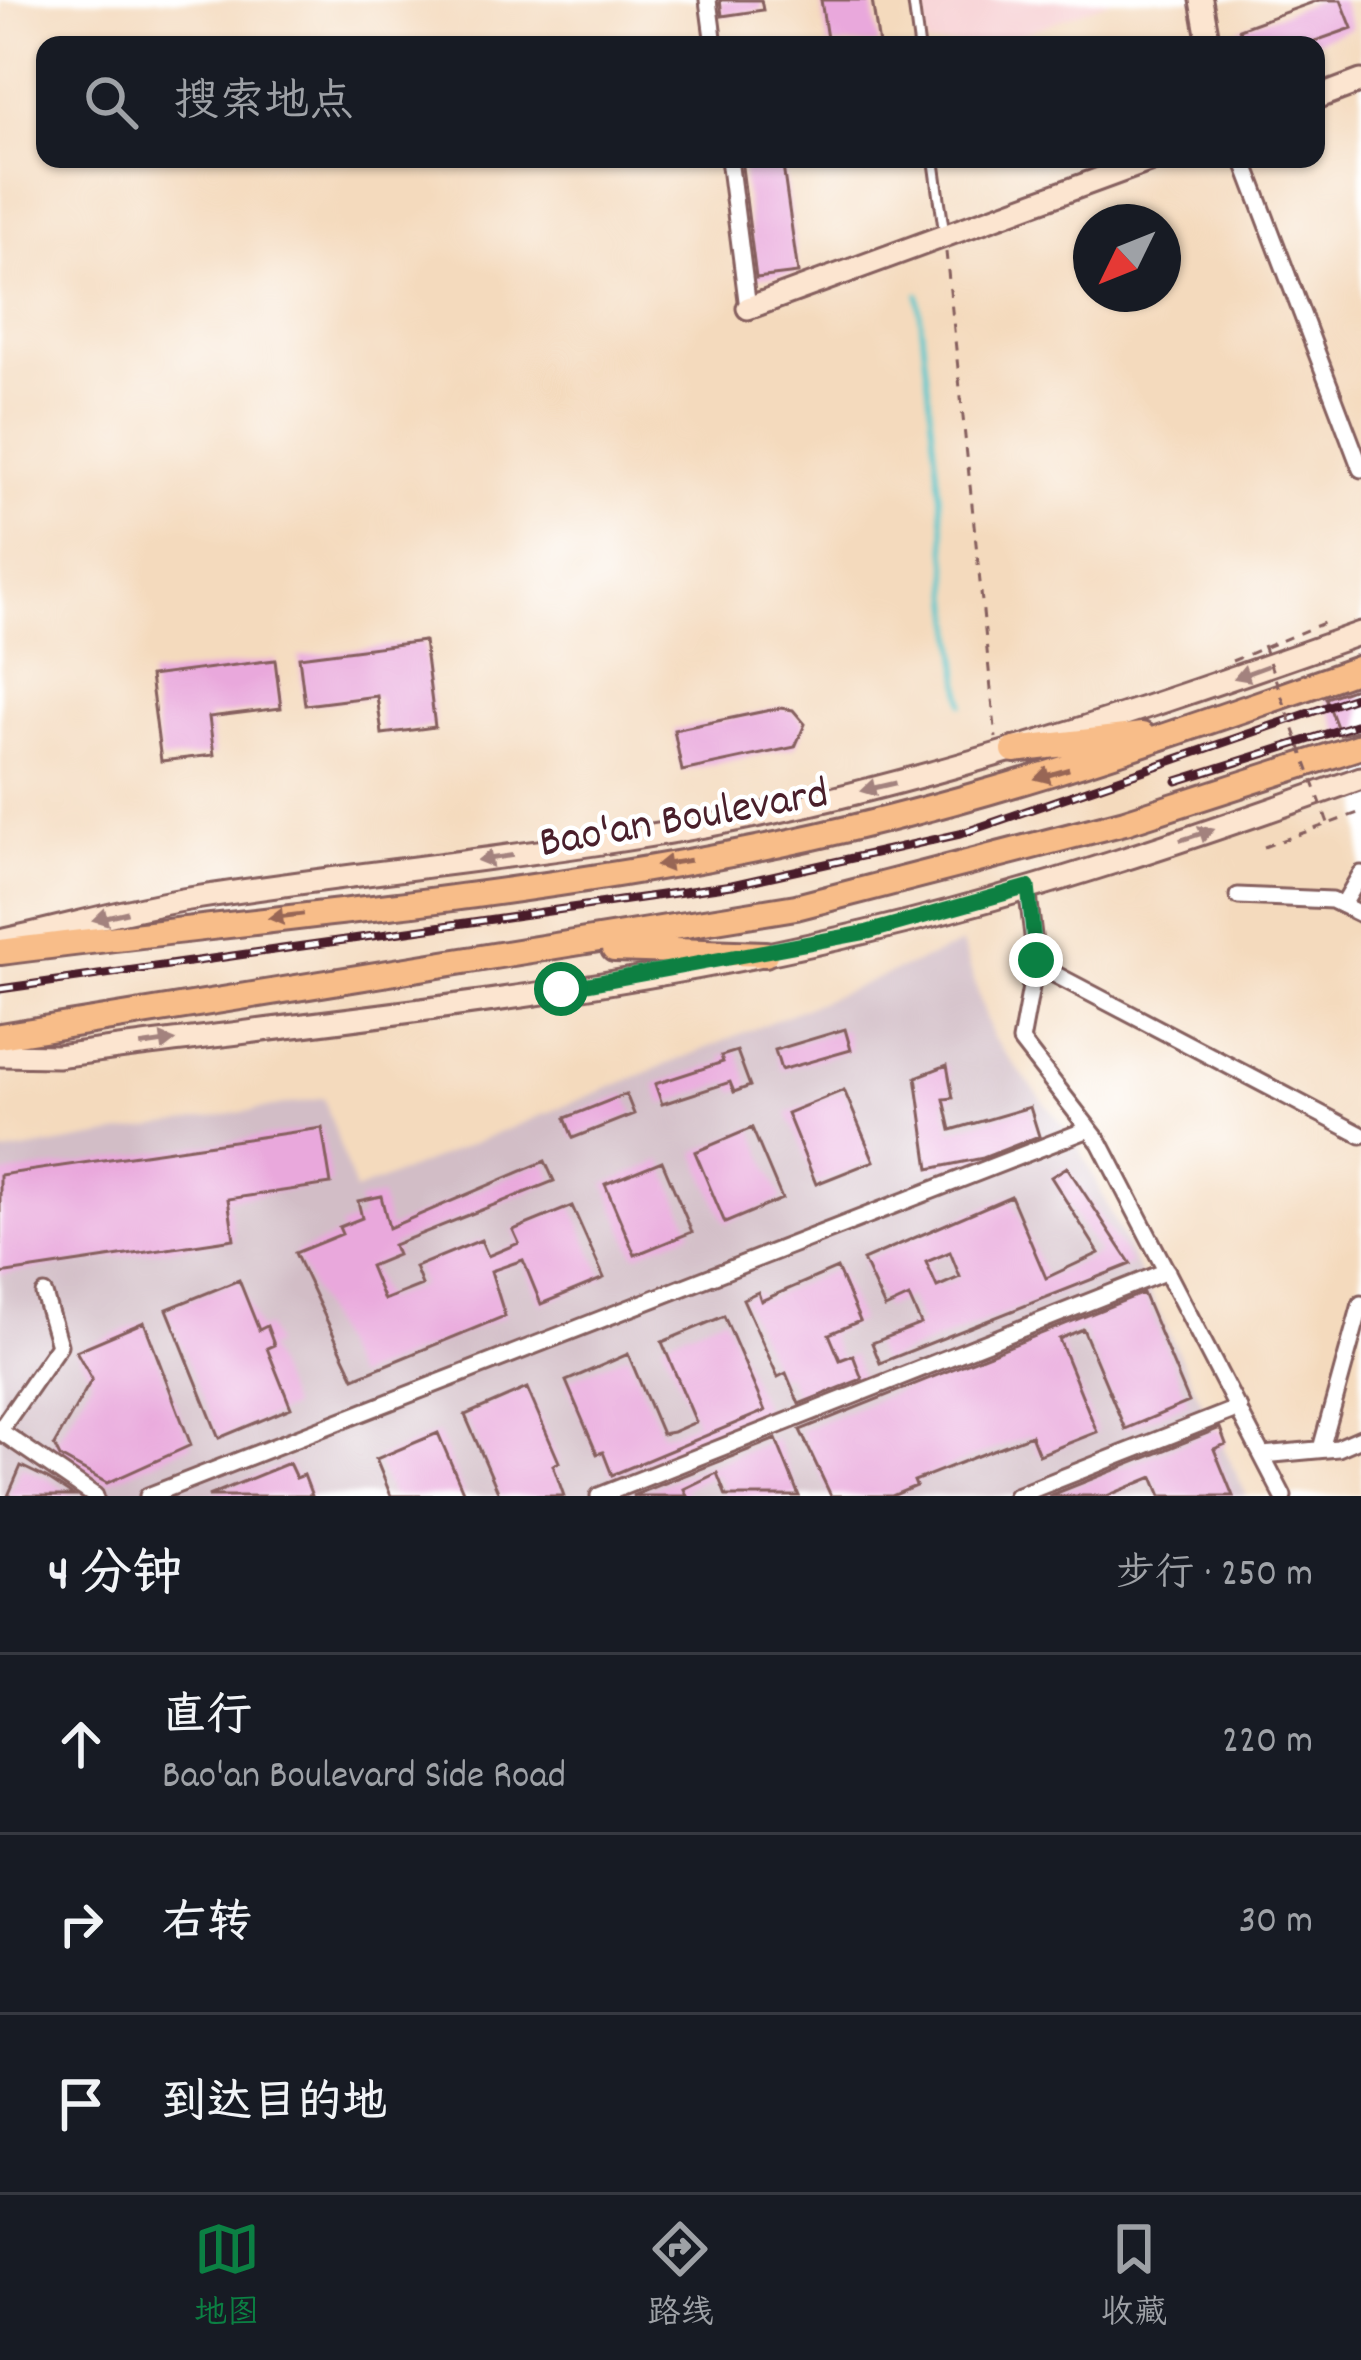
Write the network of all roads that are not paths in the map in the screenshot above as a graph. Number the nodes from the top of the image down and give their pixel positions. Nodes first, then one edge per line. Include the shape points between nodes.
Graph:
1 (708, 0) edge
2 (913, 0) edge
3 (1201, 0) edge
4 (713, 36) edge
5 (918, 36) edge
6 (1207, 36) edge
7 (1361, 81) edge
8 (1325, 95) edge
9 (730, 168) edge
10 (935, 168) edge
11 (1130, 168) edge
12 (1246, 168) edge
13 (945, 238) junction
14 (748, 308) joint
15 (1361, 469) edge
16 (1361, 633) edge
17 (1361, 668) edge
18 (1192, 729) junction
19 (1361, 746) edge
20 (1005, 748) junction
21 (1361, 778) edge
22 (1361, 874) edge
23 (1028, 887) junction
24 (1238, 896) dead end
25 (1344, 903) junction
26 (1361, 914) edge
27 (0, 941) edge
28 (564, 947) junction
29 (0, 952) edge
30 (764, 954) junction
31 (1035, 964) junction
32 (0, 1036) edge
33 (0, 1055) edge
34 (1089, 1129) junction
35 (1361, 1135) edge
36 (1167, 1271) junction
37 (44, 1294) dead end
38 (1361, 1304) edge
39 (1239, 1408) junction
40 (0, 1431) edge
41 (1361, 1438) edge
42 (1321, 1450) junction
43 (1263, 1455) junction
44 (95, 1496) edge
45 (148, 1496) edge
46 (599, 1496) edge
47 (1016, 1496) edge
48 (1282, 1496) edge

1 - 4 street
2 - 5 lane
3 - 6 main road
7 - 8 main road
9 - 14 street
10 - 13 lane
11 - 13 main road
12 - 15 street
13 - 14 main road
16 -> 20 main road
17 - 18 main road, Bao'an Boulevard
18 - 20 main road
18 -> 29 main road, Bao'an Boulevard via 960,800 734,854
19 - 28 main road via 966,866 796,907
20 -> 27 main road via 776,812 196,898
23 -> 21 main road
22 - 25 street
23 - 30 main road
23 - 31 street
24 - 25 street
25 - 26 street
28 - 30 main road
28 - 32 main road
33 -> 30 main road via 103,1050
31 - 34 street via 1021,1042
31 - 35 street
34 - 36 street
34 - 45 street
36 - 39 street
36 - 46 street
37 - 40 street via 59,1345
38 - 42 street
39 - 43 street
39 - 47 street
40 - 44 street
41 - 42 street
42 - 43 street
43 - 48 street

